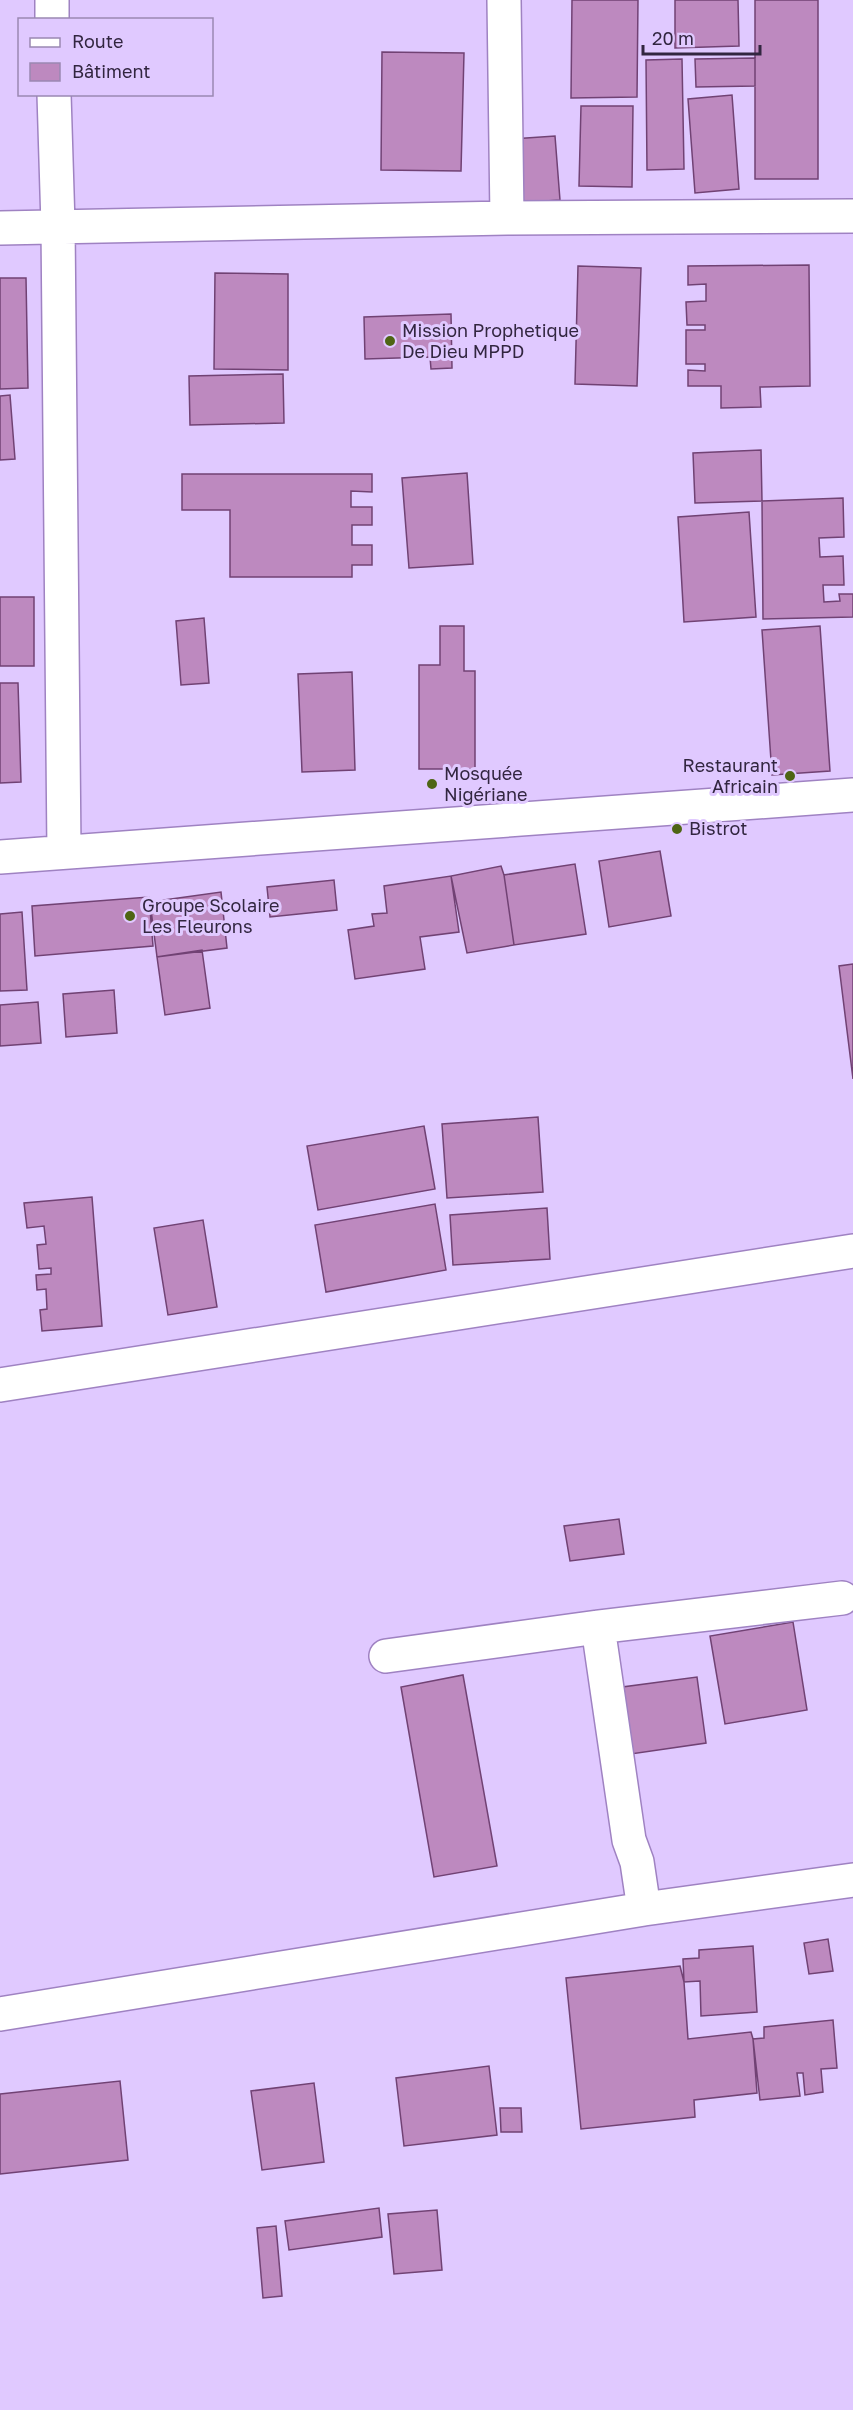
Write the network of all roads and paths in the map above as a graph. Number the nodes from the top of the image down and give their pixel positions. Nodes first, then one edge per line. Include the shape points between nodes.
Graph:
1 (52, 0) edge
2 (504, 0) edge
3 (52, 18) edge
4 (54, 96) edge
5 (853, 216) edge
6 (507, 218) junction
7 (58, 225) junction
8 (0, 228) edge
9 (853, 795) edge
10 (64, 852) junction
11 (0, 857) edge
12 (853, 1251) edge
13 (0, 1385) edge
14 (843, 1598) dead end
15 (597, 1627) junction
16 (386, 1656) dead end
17 (853, 1880) edge
18 (644, 1909) junction
19 (0, 2014) edge

1 - 3 street
2 - 6 street
4 - 7 street
5 - 6 street
6 - 7 street
7 - 8 street
7 - 10 street
9 - 10 street
10 - 11 street
12 - 13 street
14 - 15 street
15 - 16 street
15 - 18 street via 629,1840 637,1862
17 - 18 street
18 - 19 street

